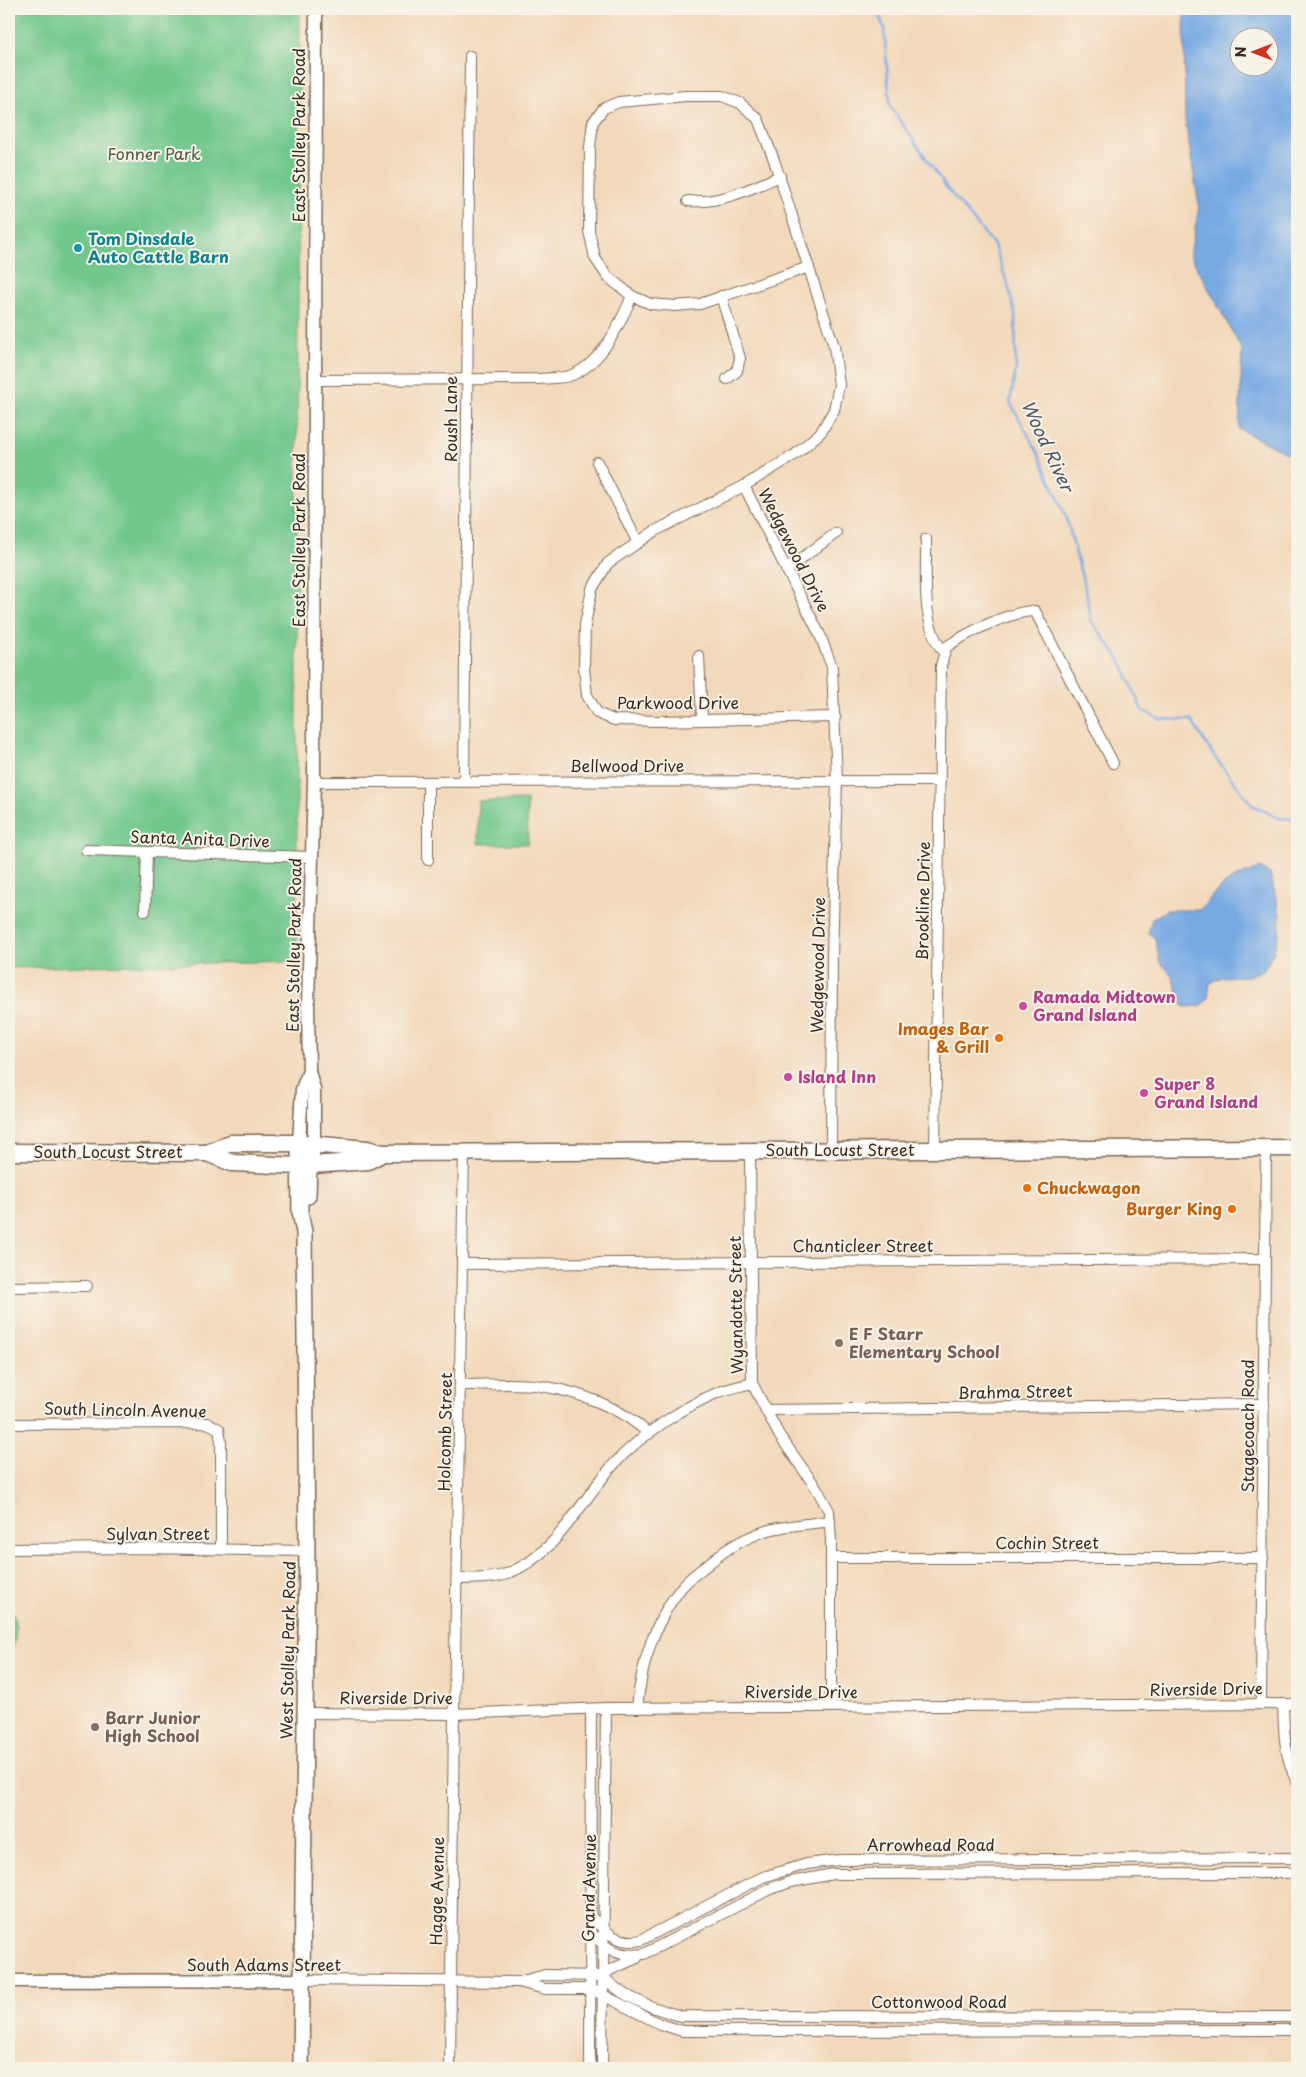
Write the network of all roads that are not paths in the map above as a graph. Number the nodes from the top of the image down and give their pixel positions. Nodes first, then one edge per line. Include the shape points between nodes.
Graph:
1 (316, 9) edge
2 (470, 56) dead end
3 (780, 176) junction
4 (688, 201) dead end
5 (809, 267) junction
6 (632, 296) junction
7 (721, 296) junction
8 (727, 379) dead end
9 (315, 380) junction
10 (466, 380) junction
11 (597, 462) dead end
12 (744, 486) junction
13 (836, 533) dead end
14 (926, 539) dead end
15 (638, 543) junction
16 (786, 570) junction
17 (944, 654) junction
18 (699, 656) dead end
19 (835, 717) junction
20 (702, 719) junction
21 (1113, 763) dead end
22 (837, 780) junction
23 (940, 781) junction
24 (314, 782) junction
25 (428, 782) junction
26 (464, 782) junction
27 (86, 850) dead end
28 (147, 852) junction
29 (313, 857) junction
30 (428, 860) dead end
31 (145, 911) dead end
32 (306, 1143) junction
33 (1266, 1148) junction
34 (1297, 1148) edge
35 (935, 1150) junction
36 (750, 1151) junction
37 (832, 1151) junction
38 (9, 1152) edge
39 (464, 1152) junction
40 (207, 1153) junction
41 (383, 1153) junction
42 (304, 1165) junction
43 (1265, 1259) junction
44 (750, 1262) junction
45 (462, 1264) junction
46 (87, 1286) dead end
47 (9, 1287) edge
48 (752, 1382) junction
49 (461, 1384) junction
50 (1264, 1404) junction
51 (766, 1410) junction
52 (9, 1424) edge
53 (649, 1434) junction
54 (830, 1521) junction
55 (9, 1549) edge
56 (221, 1549) junction
57 (307, 1551) junction
58 (831, 1558) junction
59 (1262, 1558) junction
60 (457, 1579) junction
61 (1262, 1703) junction
62 (1283, 1704) junction
63 (1297, 1706) edge
64 (831, 1707) junction
65 (606, 1708) junction
66 (637, 1708) junction
67 (591, 1709) junction
68 (305, 1713) junction
69 (454, 1714) junction
70 (1297, 1750) edge
71 (1297, 1782) edge
72 (1297, 1858) edge
73 (1297, 1874) edge
74 (591, 1917) junction
75 (603, 1928) junction
76 (591, 1933) junction
77 (603, 1945) junction
78 (644, 1954) junction
79 (591, 1975) junction
80 (603, 1976) junction
81 (301, 1980) junction
82 (9, 1981) edge
83 (451, 1981) junction
84 (519, 1982) junction
85 (591, 1989) junction
86 (603, 1996) junction
87 (1297, 2017) edge
88 (1297, 2030) edge
89 (301, 2068) edge
90 (450, 2068) edge
91 (590, 2068) edge
92 (602, 2068) edge

1 - 9 street, East Stolley Park Road
2 - 10 street, Roush Lane
3 - 4 street via 739,194 702,202
3 - 5 street, Wedgewood Drive
3 - 6 street, Wedgewood Drive via 758,119 740,103 722,96 619,102 604,108 593,122 589,231 595,258 608,277
5 - 7 street, Wedgewood Drive
5 - 12 street, Wedgewood Drive via 834,346 839,385 834,410 821,432 796,454
6 - 7 street, Wedgewood Drive via 651,304 675,306 700,304
6 - 10 street via 618,329 596,358 571,375
7 - 8 street via 740,358 738,371
9 - 10 street
9 - 24 street, East Stolley Park Road
10 - 26 street, Roush Lane
11 - 15 street
12 - 15 street, Parkwood Drive via 655,530
12 - 16 street, Wedgewood Drive
13 - 16 street
14 - 17 street via 930,627
15 - 20 street, Parkwood Drive via 608,563 592,589 585,625 587,694 597,713 614,720
16 - 19 street, Wedgewood Drive via 820,635 832,667
17 - 21 street via 946,647 964,635 1024,611 1035,611
17 - 23 street, Brookline Drive via 941,666
18 - 20 street
19 - 20 street, Parkwood Drive
19 - 22 street, Wedgewood Drive
22 - 23 street, Bellwood Drive
22 - 26 street, Bellwood Drive
22 - 37 street, Wedgewood Drive via 832,957
23 - 35 street, Brookline Drive
24 - 25 street, Bellwood Drive
24 - 29 street, East Stolley Park Road
25 - 26 street, Bellwood Drive
25 - 30 street
27 - 28 street, Santa Anita Drive
28 - 29 street, Santa Anita Drive
28 - 31 street
29 - 32 street, East Stolley Park Road via 308,1005 309,1072 314,1088
32 - 40 main road, South Locust Street via 230,1143
32 - 41 main road, South Locust Street
32 - 42 main road, West Stolley Park Road
33 - 34 main road, South Locust Street
33 - 35 main road, South Locust Street
33 - 43 street, Stagecoach Road
35 - 37 main road, South Locust Street
36 - 37 main road, South Locust Street
36 - 39 main road, South Locust Street
36 - 44 street, Wyandotte Street
38 - 40 main road, South Locust Street
39 - 41 main road, South Locust Street
39 - 45 street, Holcomb Street
40 - 42 main road, South Locust Street via 232,1163
41 - 42 main road, South Locust Street via 368,1161
42 - 57 main road, West Stolley Park Road via 300,1212 304,1232
43 - 44 street, Chanticleer Street
43 - 50 street, Stagecoach Road
44 - 45 street, Chanticleer Street
44 - 48 street, Wyandotte Street
45 - 49 street, Holcomb Street
46 - 47 street
48 - 51 street, Wyandotte Street
48 - 53 street via 719,1392 661,1423
49 - 53 street via 540,1386 577,1394 614,1410
49 - 60 street, Holcomb Street
50 - 51 street, Brahma Street
50 - 59 street, Stagecoach Road
51 - 54 street, Wyandotte Street via 817,1490 829,1511
52 - 56 street, South Lincoln Avenue via 208,1424 218,1429
53 - 60 street via 616,1461 567,1527 537,1556 504,1575
54 - 58 street, Wyandotte Street
54 - 66 street via 770,1530 746,1539 724,1550 681,1587 654,1634
55 - 56 street, Sylvan Street
56 - 57 street, Sylvan Street
57 - 68 main road, West Stolley Park Road
58 - 59 street, Cochin Street
58 - 64 street, Wyandotte Street
59 - 61 street, Stagecoach Road
60 - 69 street, Holcomb Street
61 - 62 street, Riverside Drive
61 - 64 street, Riverside Drive
62 - 63 street, Riverside Drive
62 - 71 street via 1285,1749
63 - 70 street
64 - 66 street, Riverside Drive
65 - 66 street, Riverside Drive
65 - 67 street, Riverside Drive
65 - 75 street, Grand Avenue
67 - 69 street, Riverside Drive
67 - 74 street, Grand Avenue
68 - 69 street, Riverside Drive
68 - 81 main road, West Stolley Park Road
69 - 83 street, Hagge Avenue
72 - 75 street, Arrowhead Road via 839,1860 807,1864 763,1877 640,1940 621,1941
73 - 78 street, Arrowhead Road via 832,1874 770,1889
74 - 75 street, Arrowhead Road
74 - 76 street, Grand Avenue
75 - 77 street, Grand Avenue
76 - 77 street, Arrowhead Road
76 - 79 street, Grand Avenue
77 - 78 street, Arrowhead Road via 621,1955
77 - 80 street, Grand Avenue
78 - 80 street, Arrowhead Road
79 - 80 street
79 - 84 street via 545,1975
79 - 85 street, Grand Avenue
80 - 85 street, Arrowhead Road
80 - 86 street, Grand Avenue
80 - 87 street, Cottonwood Road via 625,1994 681,2016
81 - 82 street, South Adams Street
81 - 83 street, South Adams Street
81 - 89 main road, West Stolley Park Road
83 - 84 street, South Adams Street
83 - 90 street, Hagge Avenue
84 - 85 street via 545,1989
85 - 86 street, Cottonwood Road
85 - 91 street, Grand Avenue
86 - 88 street, Cottonwood Road via 660,2024 682,2031
86 - 92 street, Grand Avenue

